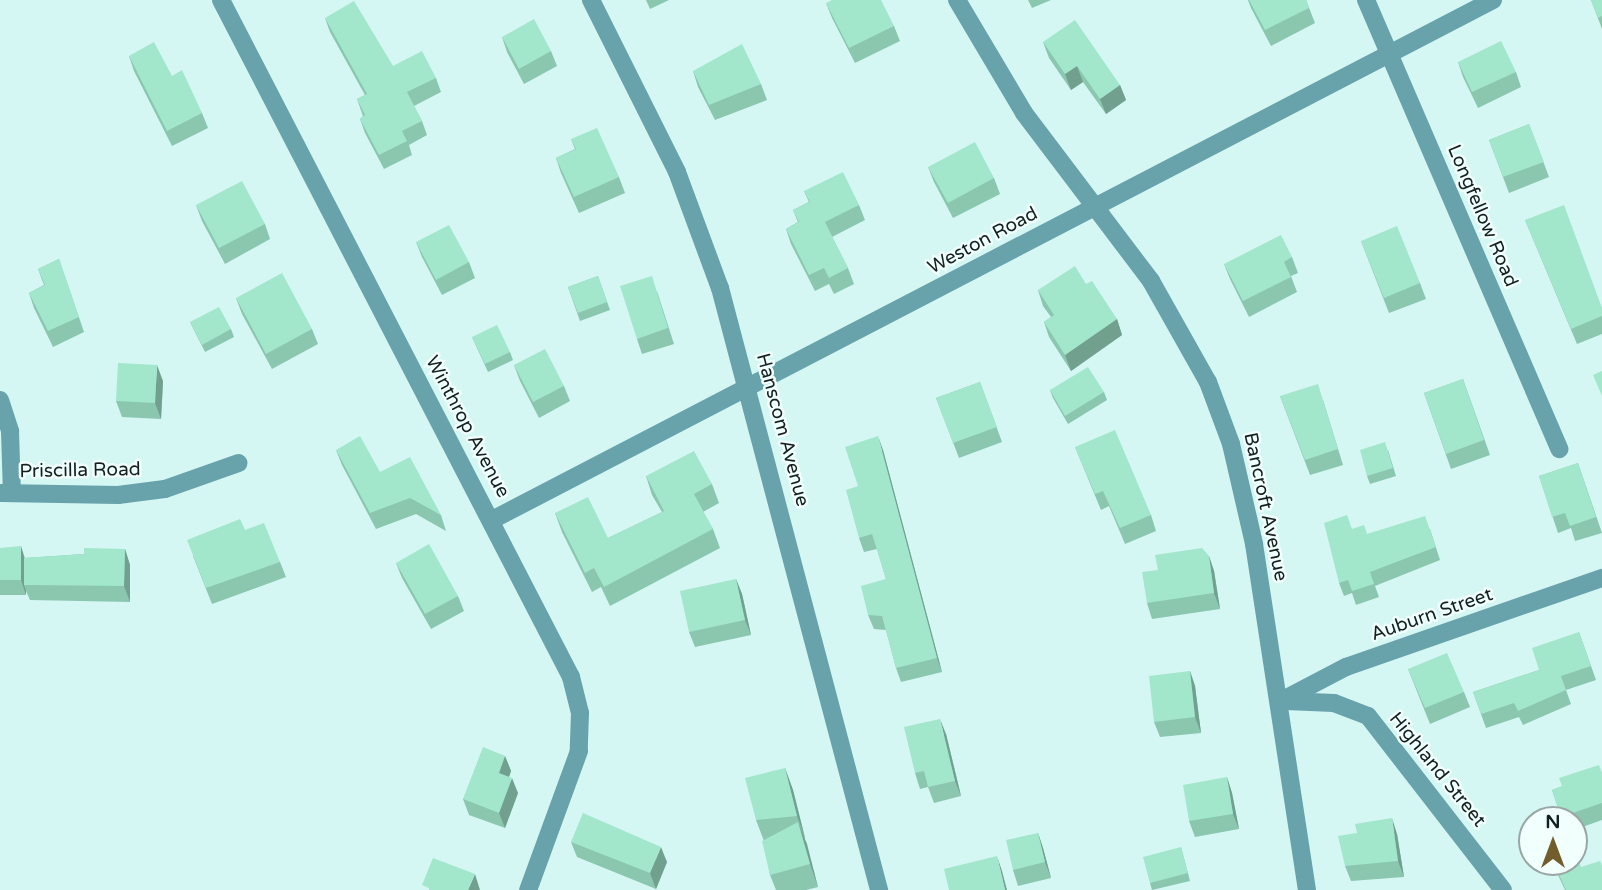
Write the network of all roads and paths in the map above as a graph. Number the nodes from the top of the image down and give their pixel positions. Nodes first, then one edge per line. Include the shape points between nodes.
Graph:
1 (220, 0) edge
2 (591, 0) edge
3 (957, 0) edge
4 (1366, 0) edge
5 (1493, 0) edge
6 (1388, 52) junction
7 (1095, 204) junction
8 (750, 387) junction
9 (0, 400) edge
10 (1559, 449) dead end
11 (239, 463) dead end
12 (6, 493) edge
13 (492, 520) junction
14 (1602, 578) edge
15 (1279, 702) junction
16 (528, 890) edge
17 (879, 890) edge
18 (1307, 890) edge
19 (1503, 890) edge

1 - 13 street, Winthrop Avenue
2 - 8 street, Hanscom Avenue via 691,205
3 - 7 street, Bancroft Avenue via 1017,104
4 - 6 street, Longfellow Road
5 - 6 street, Weston Road
6 - 7 street, Weston Road
6 - 10 street, Longfellow Road
7 - 8 street, Weston Road
7 - 15 street, Bancroft Avenue via 1171,311 1220,412 1252,531
8 - 13 street, Weston Road
8 - 17 street, Hanscom Avenue
9 - 12 street via 10,431
11 - 12 street, Priscilla Road via 141,492
13 - 16 street, Winthrop Avenue via 567,666 580,713 576,760
14 - 15 street, Auburn Street via 1346,667
15 - 18 street, Bancroft Avenue
15 - 19 street, Highland Street via 1334,703 1368,716

